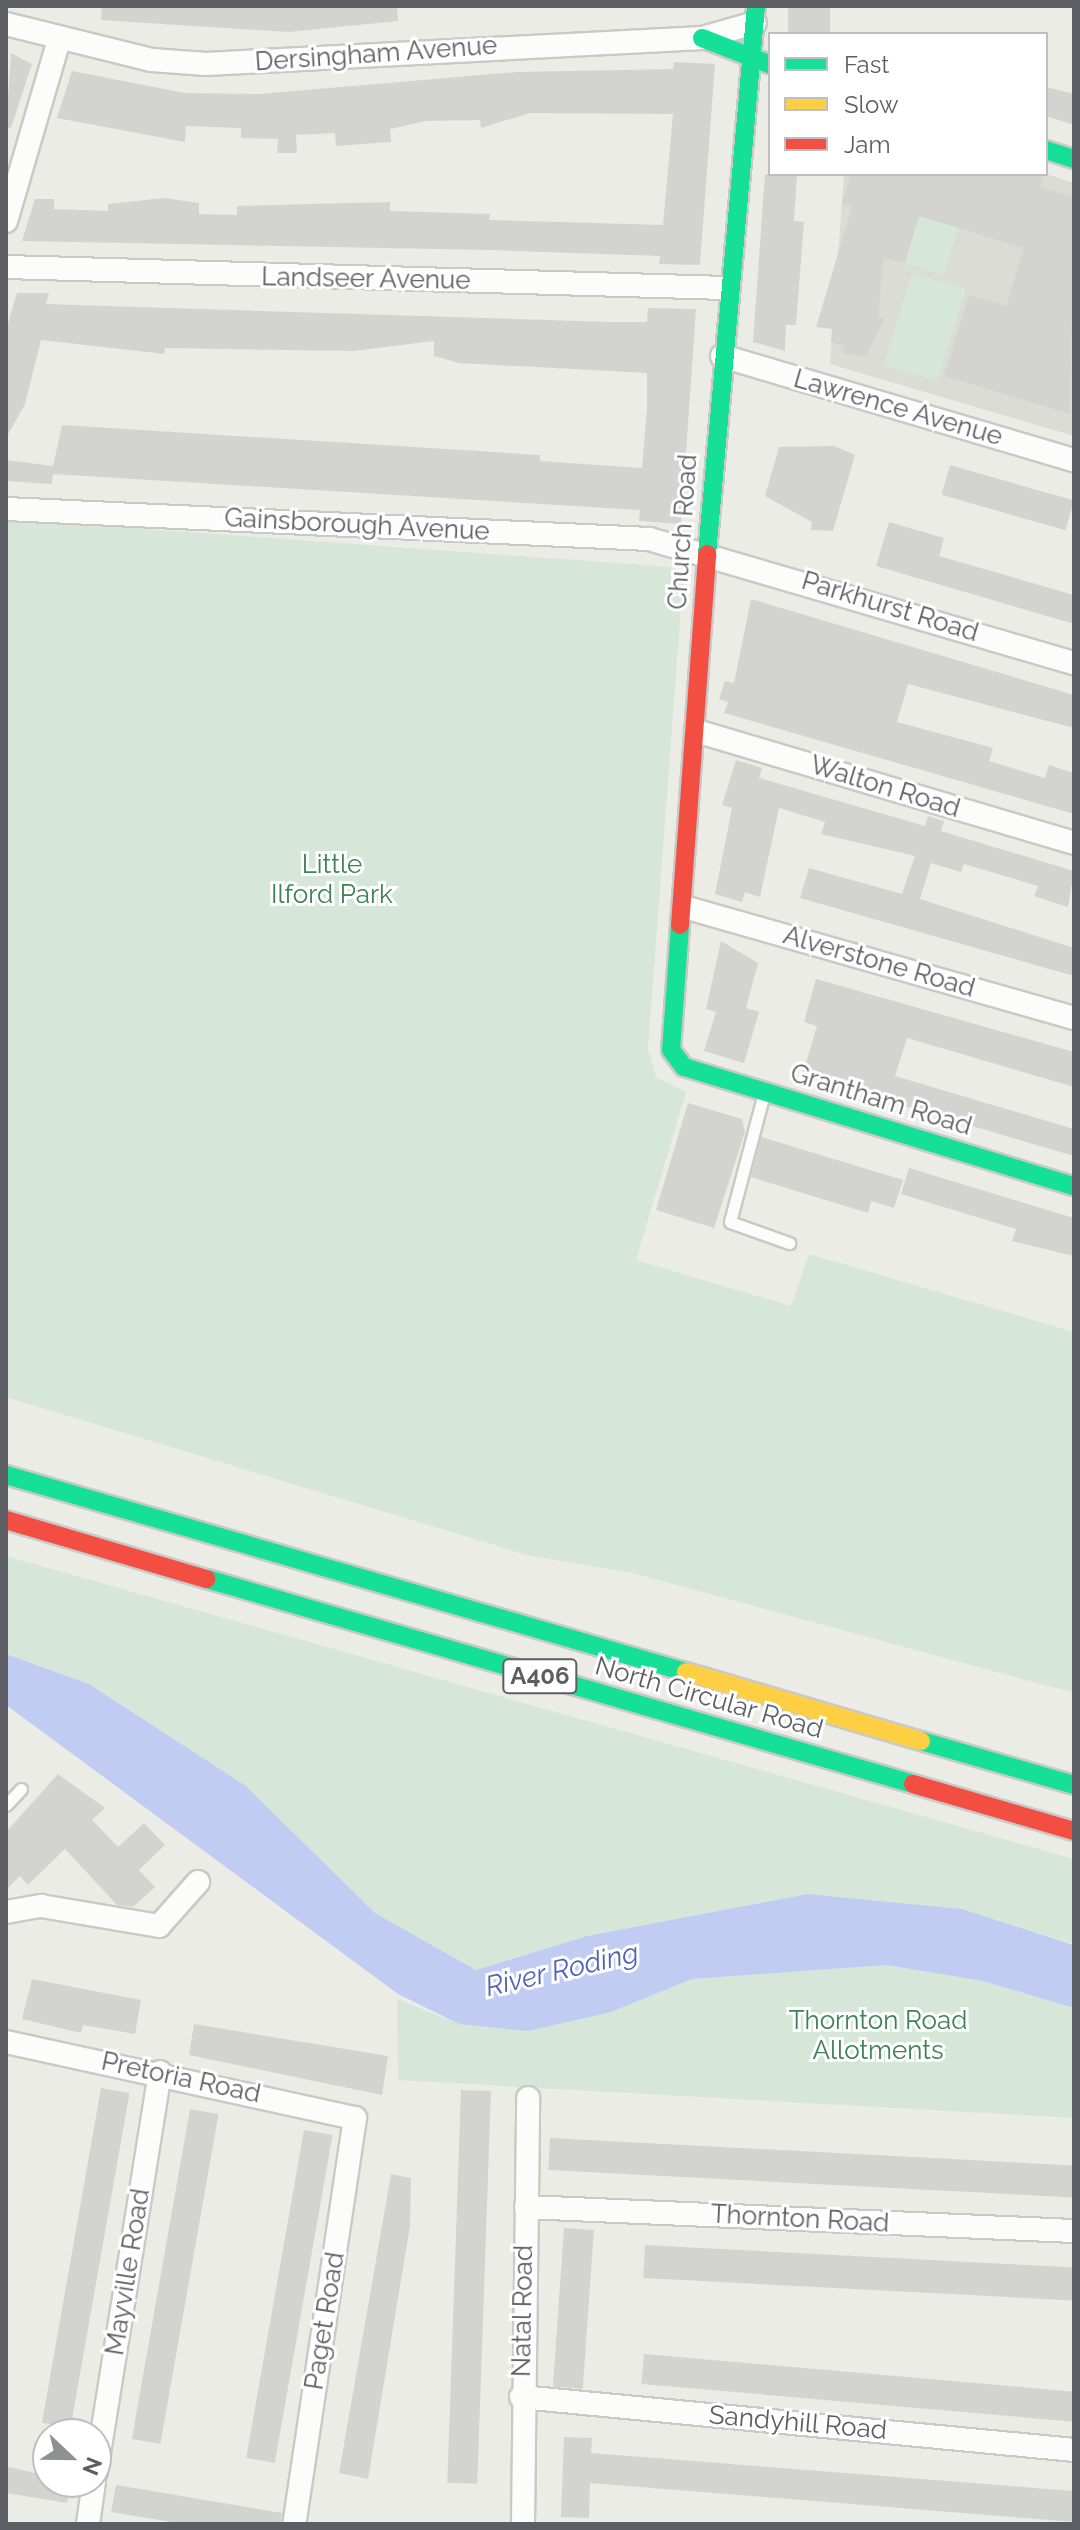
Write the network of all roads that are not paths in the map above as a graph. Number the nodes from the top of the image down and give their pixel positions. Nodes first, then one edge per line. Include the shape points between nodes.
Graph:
1 (755, 15) edge
2 (6, 24) edge
3 (702, 38) junction
4 (59, 40) junction
5 (751, 57) junction
6 (768, 63) edge
7 (1048, 151) edge
8 (1074, 159) edge
9 (6, 221) edge
10 (6, 267) edge
11 (726, 288) junction
12 (722, 356) junction
13 (1074, 460) edge
14 (6, 509) edge
15 (707, 550) junction
16 (1074, 663) edge
17 (696, 731) junction
18 (1074, 843) edge
19 (684, 907) junction
20 (1074, 1018) edge
21 (675, 1061) joint
22 (764, 1092) junction
23 (1074, 1186) edge
24 (789, 1243) dead end
25 (6, 1475) edge
26 (6, 1520) edge
27 (1074, 1785) edge
28 (21, 1789) dead end
29 (6, 1805) edge
30 (1074, 1831) edge
31 (198, 1882) dead end
32 (6, 1912) edge
33 (6, 2042) edge
34 (160, 2072) junction
35 (528, 2098) dead end
36 (355, 2118) joint
37 (526, 2207) junction
38 (1074, 2231) edge
39 (521, 2397) junction
40 (105, 2418) edge
41 (1074, 2450) edge
42 (92, 2498) edge
43 (88, 2524) edge
44 (294, 2524) edge
45 (523, 2524) edge

1 - 3 street, Dersingham Avenue
1 - 5 main road, Church Road
2 - 4 street, Dersingham Avenue
3 - 4 street, Dersingham Avenue via 206,64
3 - 5 main road, Dersingham Avenue
4 - 9 street
5 - 6 main road, Dersingham Avenue
5 - 11 main road, Church Road
7 - 8 main road
10 - 11 street, Landseer Avenue
11 - 12 main road, Church Road
12 - 13 street, Lawrence Avenue
12 - 15 main road, Church Road
14 - 15 street, Gainsborough Avenue via 649,539
15 - 16 street, Parkhurst Road
15 - 17 main road, Church Road
17 - 18 street, Walton Road
17 - 19 main road, Church Road
19 - 20 street, Alverstone Road
19 - 21 main road, Church Road
21 - 22 main road, Grantham Road
22 - 23 main road, Grantham Road
22 - 24 lane via 730,1222
25 - 27 main road, North Circular Road / A406
26 - 30 main road, North Circular Road / A406
28 - 29 lane
31 - 32 street via 159,1926 41,1906
33 - 34 street, Pretoria Road
34 - 36 street, Pretoria Road
34 - 40 street, Mayville Road
35 - 37 street, Natal Road
36 - 44 street, Paget Road
37 - 38 street, Thornton Road
37 - 39 street, Natal Road
39 - 41 street, Sandyhill Road
39 - 45 street, Natal Road
42 - 43 street

